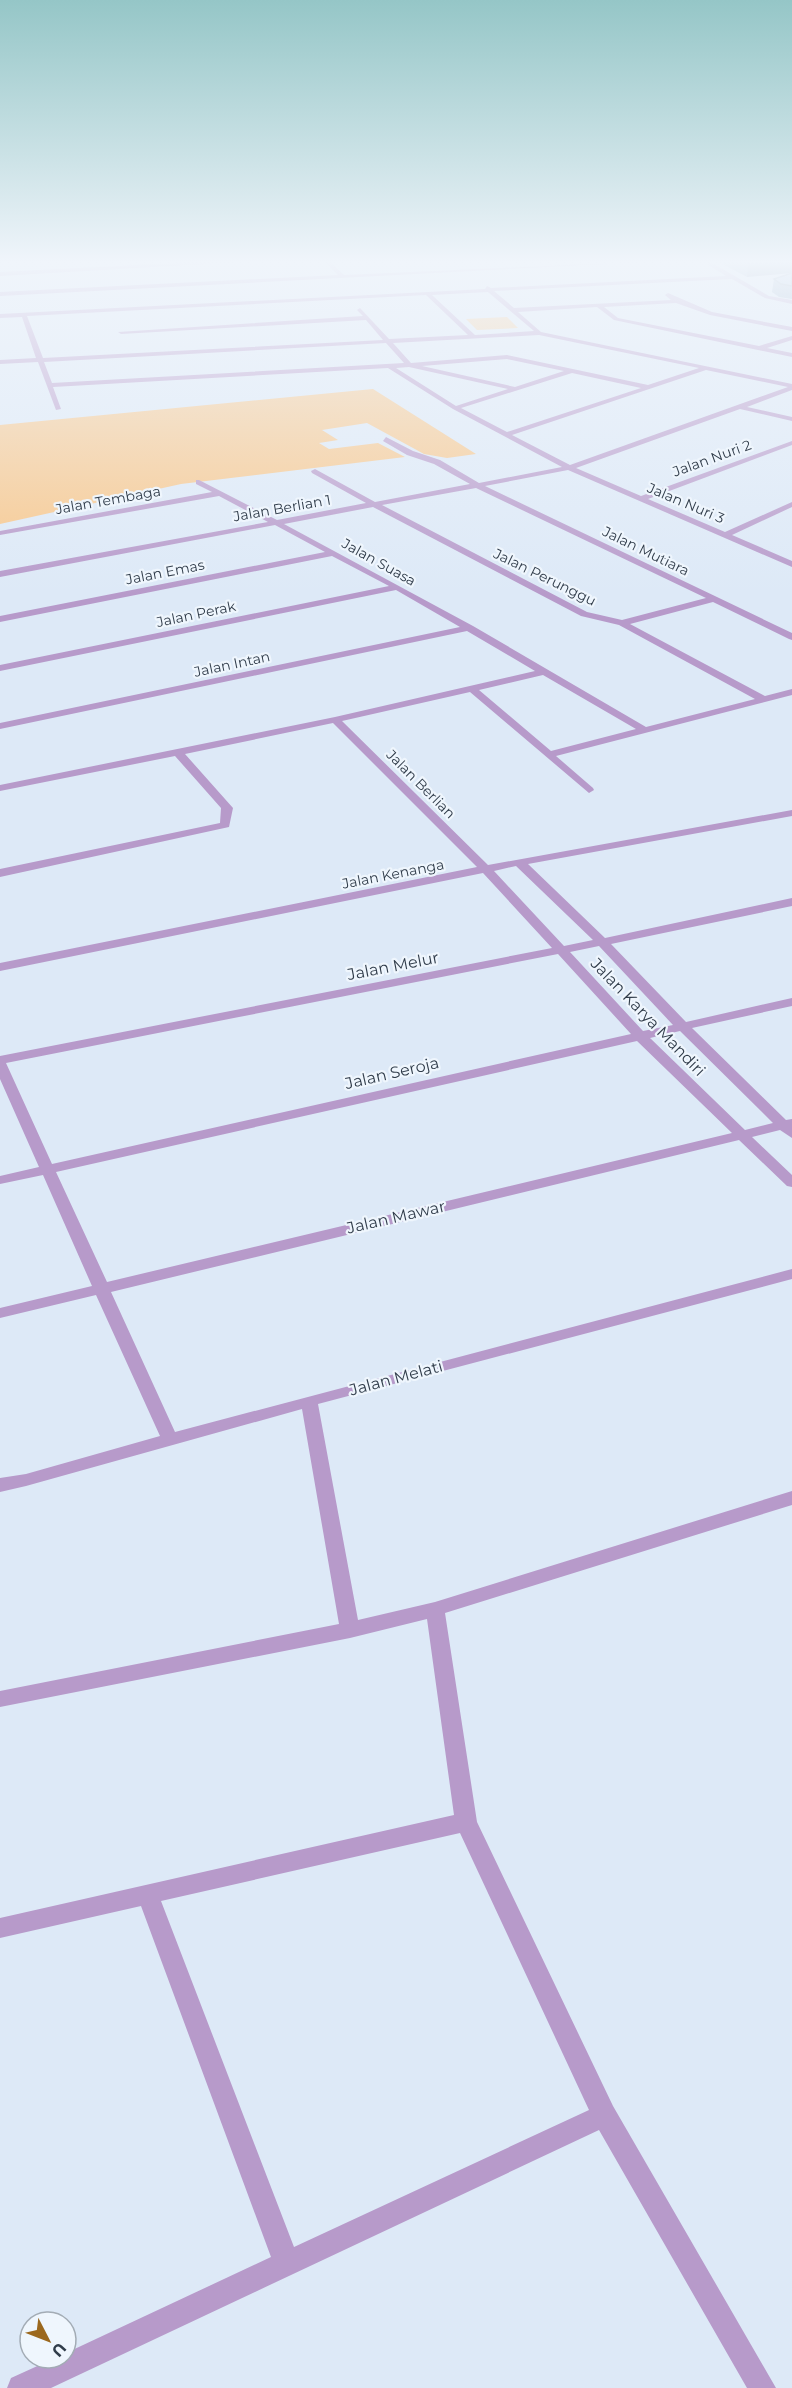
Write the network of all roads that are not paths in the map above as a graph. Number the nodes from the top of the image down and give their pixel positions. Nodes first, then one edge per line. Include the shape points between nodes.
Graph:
1 (46, 371) edge
2 (292, 371) edge
3 (398, 371) edge
4 (438, 371) edge
5 (570, 371) edge
6 (580, 371) edge
7 (695, 371) edge
8 (722, 371) edge
9 (50, 385) junction
10 (648, 387) junction
11 (792, 387) edge
12 (517, 389) junction
13 (740, 407) junction
14 (455, 408) junction
15 (58, 409) dead end
16 (792, 418) edge
17 (506, 435) junction
18 (386, 439) dead end
19 (792, 443) edge
20 (775, 450) junction
21 (792, 454) edge
22 (569, 468) junction
23 (315, 471) dead end
24 (199, 482) dead end
25 (479, 486) junction
26 (220, 493) junction
27 (641, 499) junction
28 (792, 504) edge
29 (375, 505) junction
30 (275, 522) junction
31 (0, 533) edge
32 (725, 535) junction
33 (334, 553) junction
34 (792, 564) edge
35 (0, 574) edge
36 (397, 587) junction
37 (714, 599) junction
38 (0, 619) edge
39 (622, 623) junction
40 (470, 628) junction
41 (792, 637) edge
42 (0, 668) edge
43 (544, 672) junction
44 (472, 689) junction
45 (792, 692) edge
46 (765, 700) junction
47 (335, 720) junction
48 (0, 726) edge
49 (645, 730) junction
50 (178, 752) junction
51 (549, 755) junction
52 (0, 789) edge
53 (589, 790) dead end
54 (792, 813) edge
55 (519, 862) junction
56 (486, 869) junction
57 (0, 873) edge
58 (792, 902) edge
59 (602, 942) junction
60 (561, 950) junction
61 (0, 967) edge
62 (792, 1002) edge
63 (682, 1026) junction
64 (641, 1037) junction
65 (0, 1062) edge
66 (789, 1127) edge
67 (742, 1134) junction
68 (47, 1169) junction
69 (0, 1180) edge
70 (792, 1183) edge
71 (792, 1274) edge
72 (101, 1288) junction
73 (0, 1313) edge
74 (309, 1401) junction
75 (170, 1440) junction
76 (0, 1485) edge
77 (792, 1498) edge
78 (435, 1609) junction
79 (350, 1630) junction
80 (0, 1699) edge
81 (466, 1822) junction
82 (147, 1893) junction
83 (0, 1928) edge
84 (604, 2115) junction
85 (287, 2264) junction
86 (21, 2388) edge
87 (762, 2388) edge

1 - 9 street
2 - 9 street
3 - 14 street, Jalan Nuri 3
4 - 12 street
5 - 12 street
6 - 10 street
7 - 10 street
8 - 11 street
9 - 15 street
10 - 17 street
11 - 13 street, Jalan Berlian 1
12 - 14 street
13 - 16 street
13 - 22 street, Jalan Berlian 1
14 - 17 street, Jalan Nuri 3
17 - 22 street, Jalan Nuri 3
18 - 25 street, Jalan Mutiara
19 - 20 street, Jalan Nuri 2
20 - 21 street
20 - 27 street, Jalan Nuri 2
22 - 25 street, Jalan Berlian 1
22 - 27 street, Jalan Nuri 3
23 - 29 street, Jalan Perunggu
24 - 26 street
25 - 29 street, Jalan Berlian 1
25 - 37 street, Jalan Mutiara
26 - 30 street
26 - 31 street, Jalan Tembaga
27 - 32 street, Jalan Nuri 3
28 - 32 street
29 - 30 street, Jalan Berlian 1
29 - 39 street, Jalan Perunggu via 584,614
30 - 33 street, Jalan Suasa
30 - 35 street, Jalan Berlian 1
32 - 34 street, Jalan Nuri 3
33 - 36 street, Jalan Suasa
33 - 38 street, Jalan Emas
36 - 40 street, Jalan Suasa
36 - 42 street, Jalan Perak
37 - 39 street
37 - 41 street, Jalan Mutiara
39 - 46 street, Jalan Perunggu
40 - 43 street, Jalan Suasa
40 - 48 street, Jalan Intan
43 - 44 street
43 - 49 street, Jalan Suasa
44 - 47 street
44 - 51 street
45 - 46 street
46 - 49 street
47 - 50 street
47 - 56 street, Jalan Berlian
49 - 51 street
50 - 52 street
50 - 57 street via 227,808 225,825
51 - 53 street
54 - 55 street, Jalan Kenanga
55 - 56 street, Jalan Kenanga
55 - 59 street
56 - 60 street, Jalan Karya Mandiri
56 - 61 street, Jalan Kenanga
58 - 59 street, Jalan Melur
59 - 60 street, Jalan Melur
59 - 63 street
60 - 64 street, Jalan Karya Mandiri
60 - 65 street, Jalan Melur
62 - 63 street, Jalan Seroja
63 - 64 street, Jalan Seroja
63 - 66 street
64 - 67 street, Jalan Karya Mandiri
64 - 68 street, Jalan Seroja
65 - 68 street
66 - 67 street, Jalan Mawar
67 - 70 street, Jalan Karya Mandiri
67 - 72 street, Jalan Mawar
68 - 69 street, Jalan Seroja
68 - 72 street
71 - 74 street, Jalan Melati
72 - 73 street, Jalan Mawar
72 - 75 street
74 - 75 street, Jalan Melati
74 - 79 street
75 - 76 street, Jalan Melati
77 - 78 street
78 - 79 street
78 - 81 street
79 - 80 street
81 - 82 street
81 - 84 street
82 - 83 street
82 - 85 street
84 - 85 street
84 - 87 street
85 - 86 street

